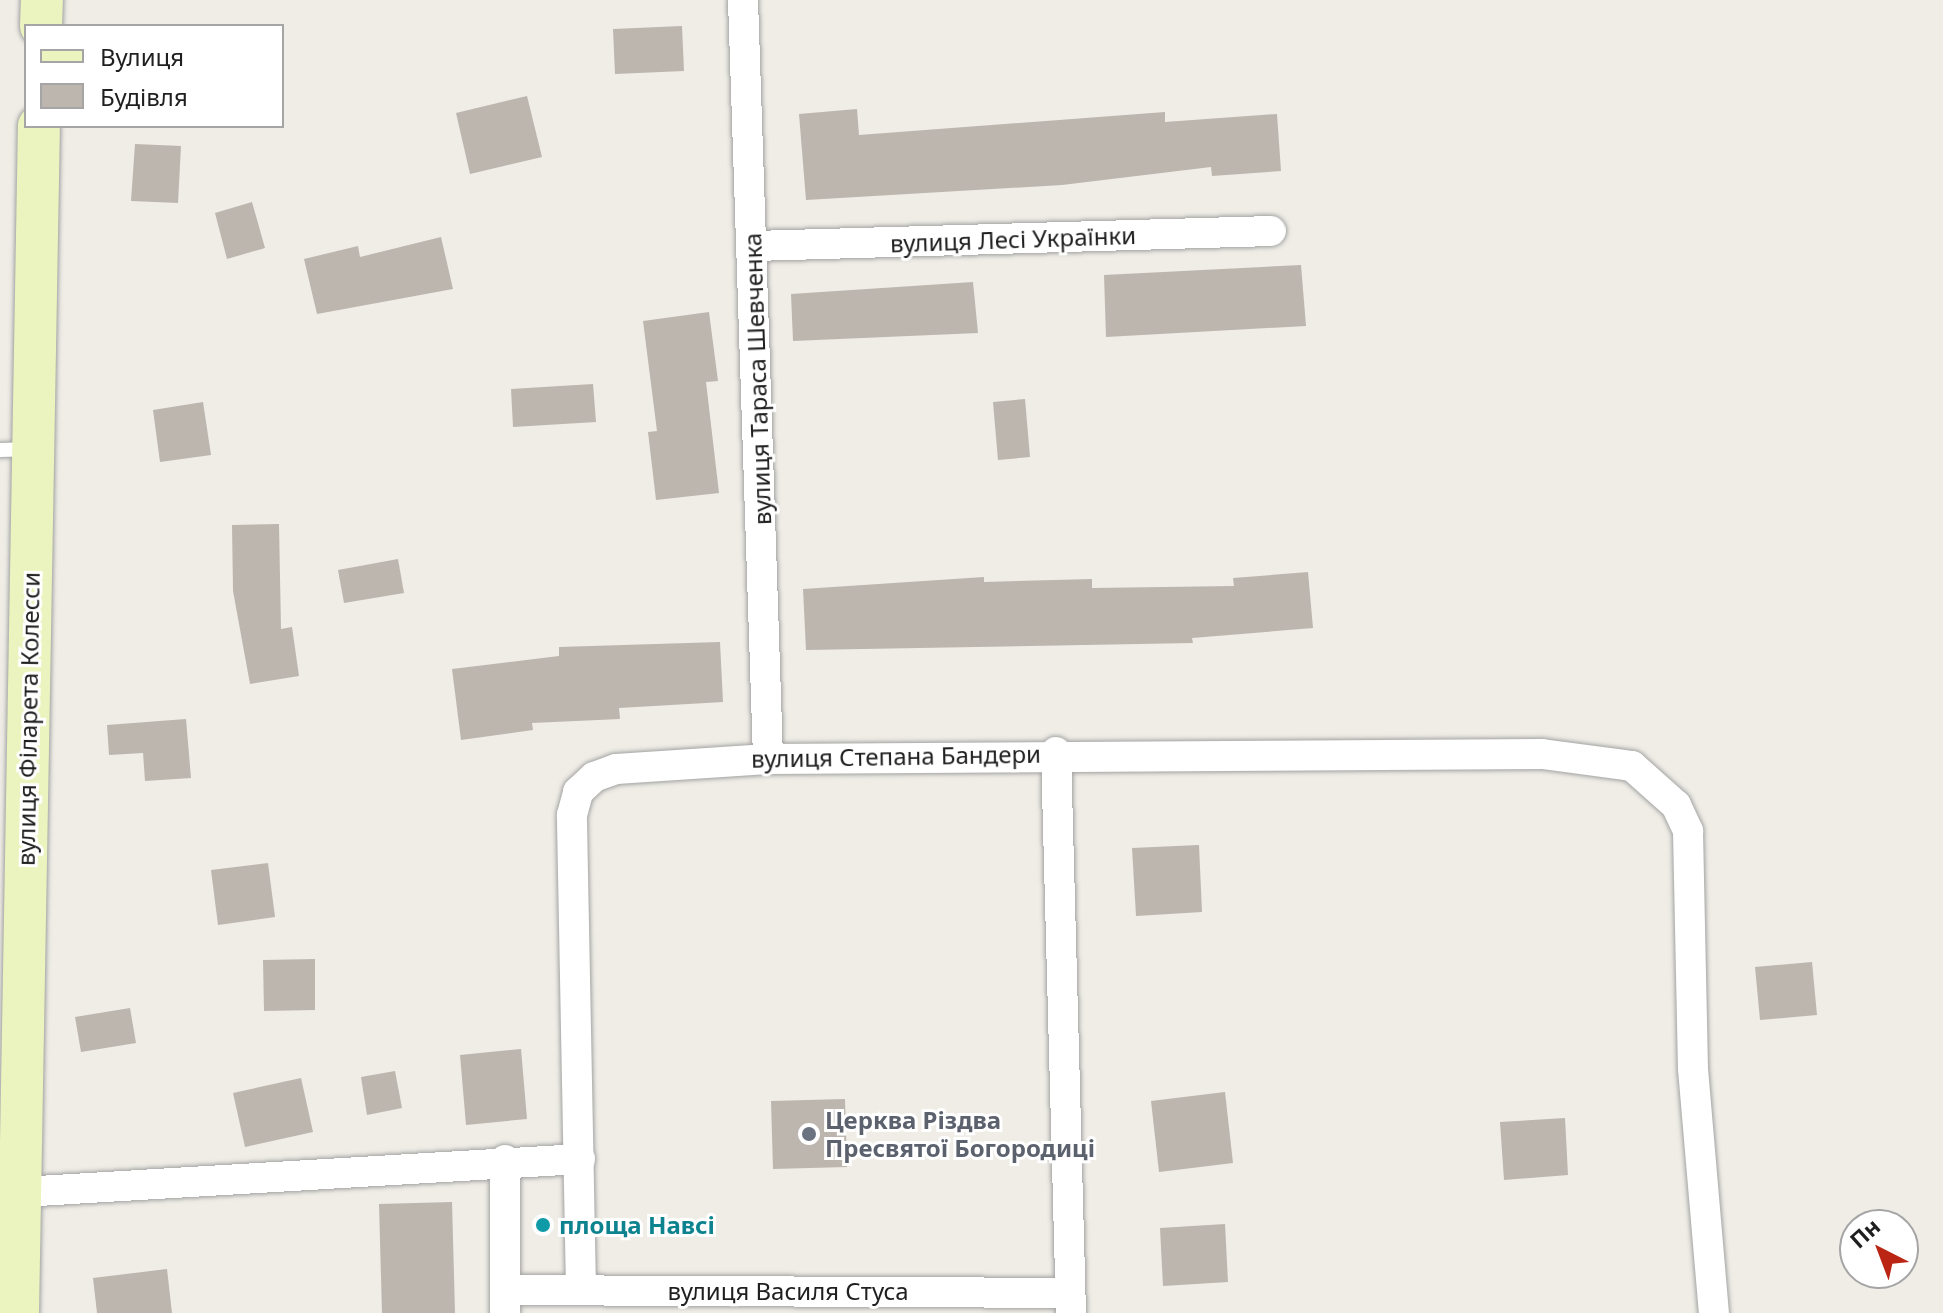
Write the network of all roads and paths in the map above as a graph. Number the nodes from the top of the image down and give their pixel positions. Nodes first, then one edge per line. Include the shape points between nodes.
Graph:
1 (42, 0) edge
2 (743, 0) edge
3 (41, 24) edge
4 (39, 128) edge
5 (1271, 231) dead end
6 (754, 246) junction
7 (16, 449) edge
8 (1056, 752) junction
9 (768, 759) junction
10 (580, 1159) junction
11 (505, 1160) junction
12 (21, 1192) junction
13 (581, 1290) junction
14 (506, 1302) edge
15 (1070, 1303) edge
16 (18, 1313) edge
17 (1714, 1313) edge

1 - 3 main road
2 - 6 street, вулиця Тараса Шевченка
4 - 7 main road, вулиця Філарета Колесси
5 - 6 street, вулиця Лесі Українки
6 - 9 street, вулиця Тараса Шевченка
7 - 12 main road, вулиця Філарета Колесси
8 - 9 street, вулиця Степана Бандери
8 - 15 street, вулиця Василя Стуса
8 - 17 street, вулиця Степана Бандери via 1603,758 1632,766 1659,786 1688,831 1693,1069
9 - 10 street, вулиця Степана Бандери via 616,769 578,792 572,815
10 - 11 street
10 - 13 street, вулиця Степана Бандери
11 - 12 street
11 - 14 street
12 - 16 main road, вулиця Філарета Колесси
13 - 14 street, вулиця Василя Стуса
13 - 15 street, вулиця Василя Стуса

